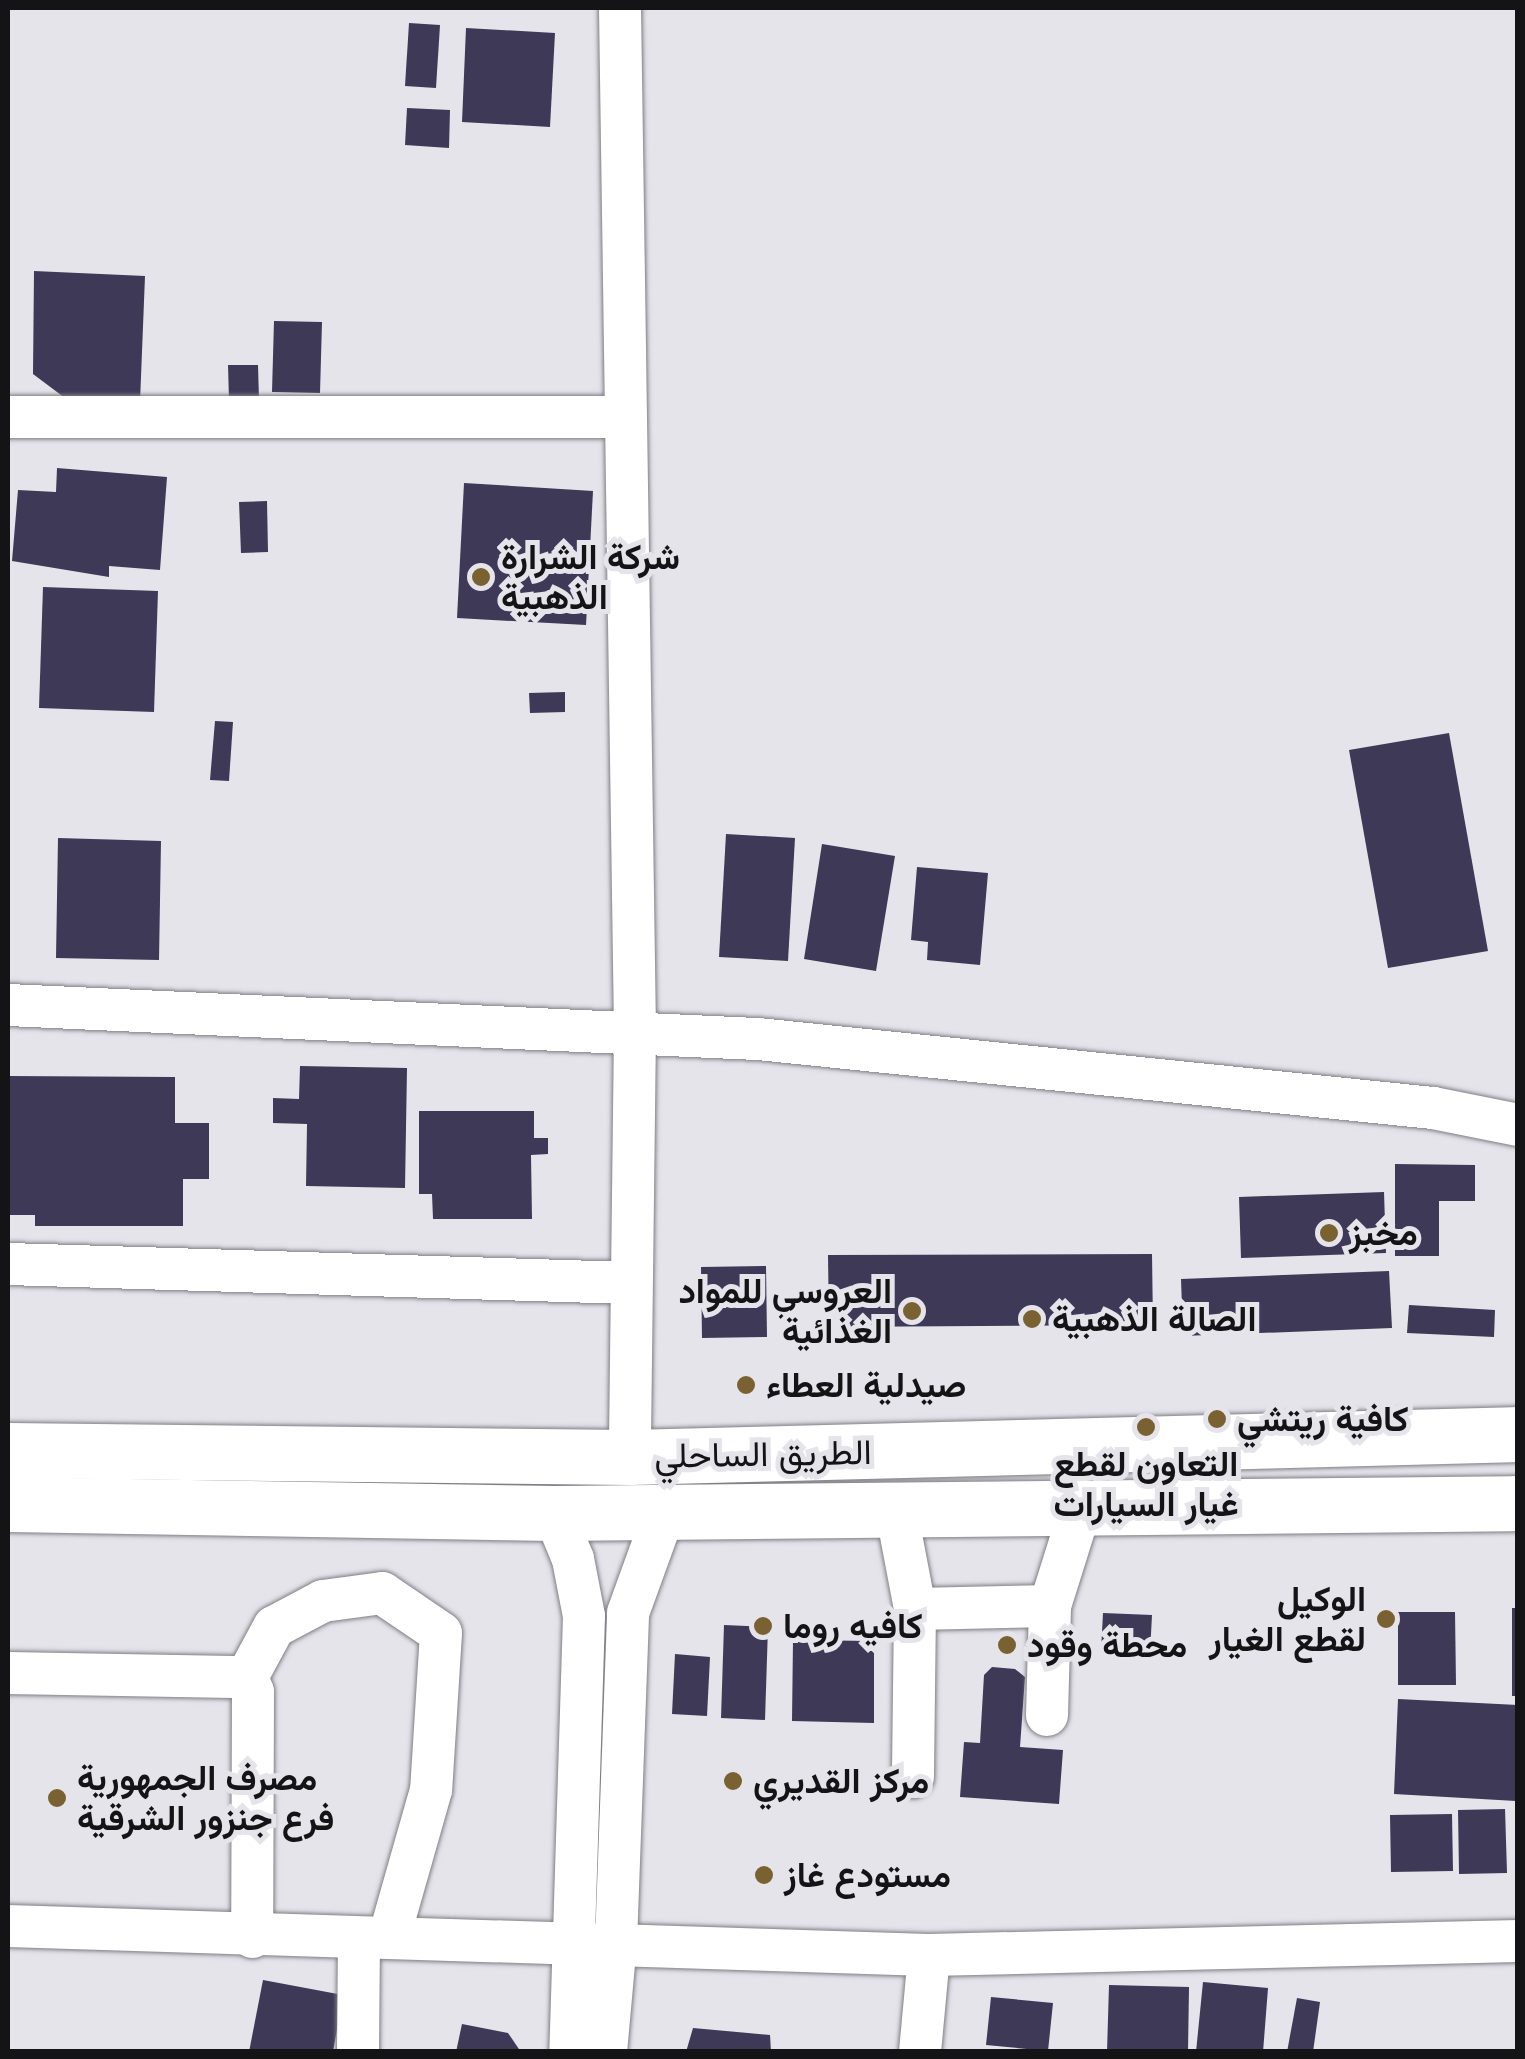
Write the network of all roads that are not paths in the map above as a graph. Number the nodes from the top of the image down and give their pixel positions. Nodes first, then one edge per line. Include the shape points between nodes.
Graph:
1 (620, 8) edge
2 (8, 417) edge
3 (622, 417) junction
4 (8, 1005) edge
5 (636, 1031) junction
6 (1518, 1125) edge
7 (8, 1264) edge
8 (630, 1283) junction
9 (1518, 1434) edge
10 (8, 1450) edge
11 (630, 1457) junction
12 (1518, 1503) edge
13 (8, 1504) edge
14 (1082, 1508) junction
15 (896, 1509) junction
16 (665, 1512) junction
17 (554, 1513) junction
18 (1050, 1606) junction
19 (915, 1609) junction
20 (628, 1613) junction
21 (584, 1616) junction
22 (8, 1673) edge
23 (247, 1677) junction
24 (1047, 1715) dead end
25 (913, 1777) dead end
26 (8, 1926) edge
27 (252, 1936) junction
28 (374, 1939) junction
29 (1518, 1942) edge
30 (596, 1944) junction
31 (928, 1955) junction
32 (358, 2052) edge
33 (570, 2052) edge
34 (606, 2052) edge
35 (920, 2052) edge

1 - 3 street
2 - 3 street
3 - 5 street
4 - 5 street
5 - 6 street via 1393,1104
5 - 8 street
7 - 8 street
8 - 11 street
9 - 11 highway, الطريق الساحلي
10 - 11 highway, الطريق الساحلي
12 - 14 highway, الطريق الساحلي
13 - 17 highway, الطريق الساحلي
14 - 15 highway, الطريق الساحلي
14 - 18 street
15 - 16 highway, الطريق الساحلي
15 - 19 street
16 - 17 highway, الطريق الساحلي
16 - 20 street
17 - 21 street
18 - 19 street
18 - 24 street
19 - 25 street
20 - 21 street
20 - 30 street
21 - 30 street
22 - 23 street
23 - 27 street via 253,1692
23 - 28 street via 274,1627 323,1601 382,1594 441,1633 431,1790
26 - 27 street
27 - 28 street
28 - 30 street
28 - 32 street
29 - 31 street
30 - 31 street
30 - 33 street
30 - 34 street
31 - 35 street

